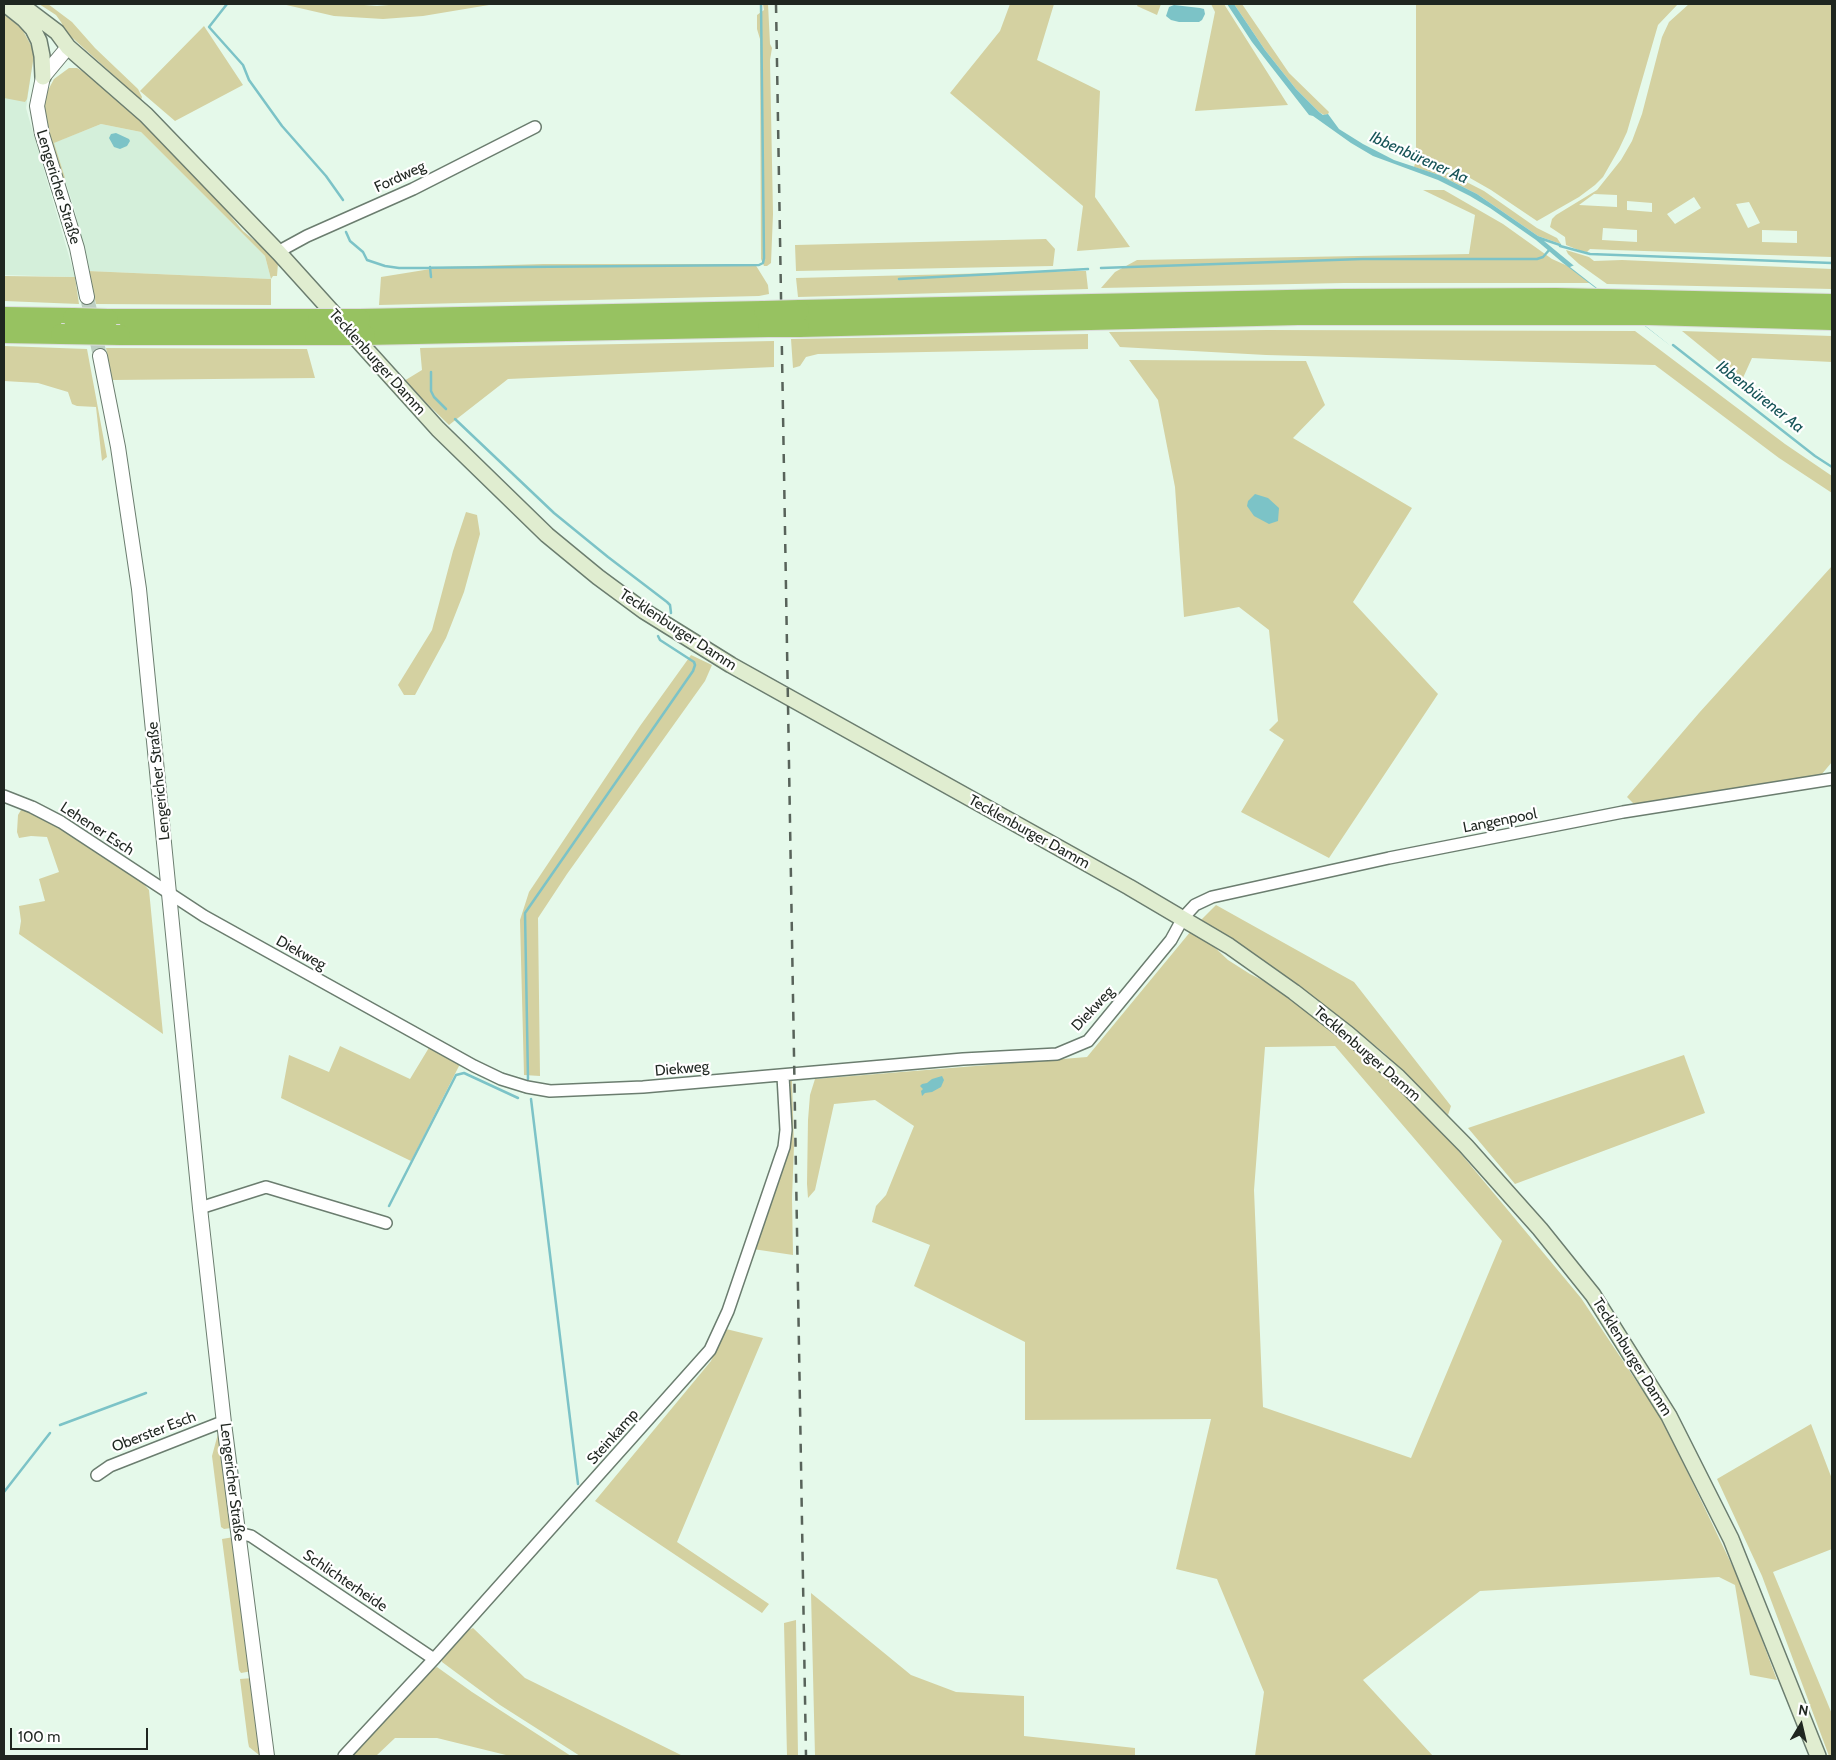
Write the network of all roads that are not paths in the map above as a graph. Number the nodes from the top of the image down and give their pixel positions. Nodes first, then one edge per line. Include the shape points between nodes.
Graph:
1 (5, 4) edge
2 (21, 11) edge
3 (68, 48) junction
4 (43, 77) junction
5 (535, 126) dead end
6 (279, 253) junction
7 (87, 296) tunnel mouth
8 (1832, 304) edge
9 (4, 317) edge
10 (799, 318) junction
11 (1832, 320) edge
12 (316, 327) junction
13 (4, 333) edge
14 (100, 356) tunnel mouth
15 (1832, 779) edge
16 (4, 796) edge
17 (170, 894) junction
18 (1183, 918) junction
19 (783, 1076) junction
20 (200, 1208) junction
21 (386, 1223) dead end
22 (224, 1423) junction
23 (97, 1475) dead end
24 (238, 1533) junction
25 (434, 1660) junction
26 (267, 1756) edge
27 (344, 1756) edge
28 (1818, 1756) edge

1 - 2 main road, Tecklenburger Damm
2 - 3 main road, Tecklenburger Damm via 51,39
2 - 4 main road, Lengericher Straße via 39,41
3 - 4 street, Lengericher Straße
3 - 6 main road, Tecklenburger Damm via 146,115
4 - 7 street, Lengericher Straße via 37,96 38,119 77,248
5 - 6 street, Fordweg via 413,189 307,236
6 - 18 main road, Tecklenburger Damm via 481,472 547,534 644,611 730,665
8 - 10 highway via 1556,298 1346,298
9 - 12 highway, bridge
10 - 11 highway via 1649,315
10 - 12 highway, bridge
12 - 13 highway, bridge via 120,335
14 - 17 street, Lengericher Straße via 118,447 139,588
15 - 18 street, Langenpool via 1623,812 1389,858 1212,897 1195,905
16 - 17 street, Lehener Esch via 61,822
17 - 19 street, Diekweg via 466,1061 501,1079 527,1087 550,1091 624,1088
17 - 20 street, Lengericher Straße
18 - 19 street, Diekweg via 1171,940 1100,1027 1088,1040 1058,1054 963,1059
18 - 28 main road, Tecklenburger Damm via 1294,992 1398,1077 1466,1146 1593,1295 1669,1416 1731,1539
19 - 25 street, Steinkamp via 784,1146 728,1311 710,1350
20 - 21 street via 266,1187
20 - 22 street, Lengericher Straße
22 - 23 street, Oberster Esch via 110,1466
22 - 24 street, Lengericher Straße
24 - 25 street, Schlichterheide via 251,1536
24 - 26 street, Lengericher Straße
25 - 27 street, Steinkamp

